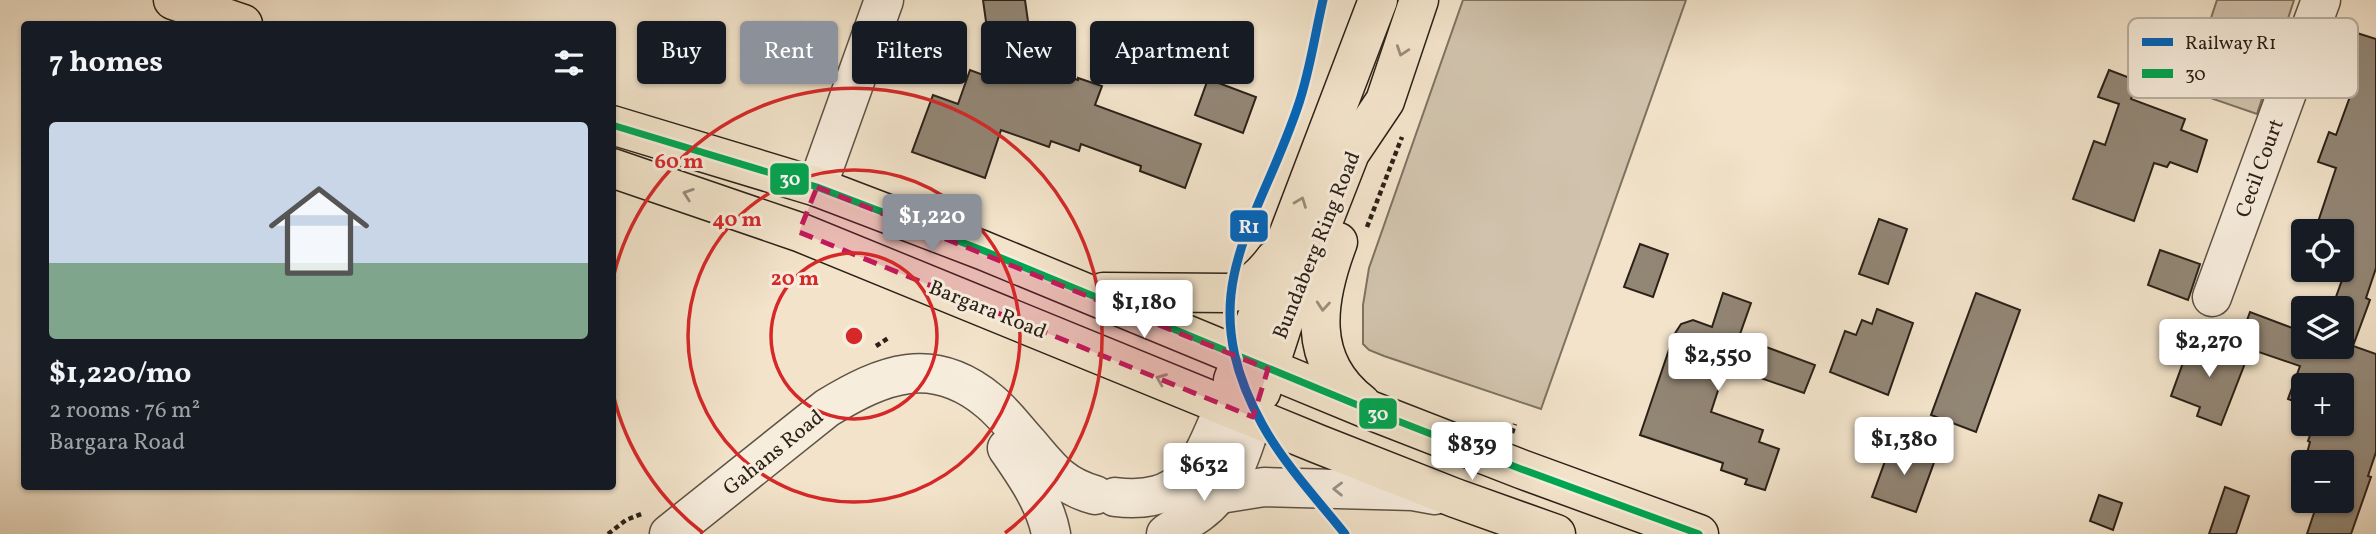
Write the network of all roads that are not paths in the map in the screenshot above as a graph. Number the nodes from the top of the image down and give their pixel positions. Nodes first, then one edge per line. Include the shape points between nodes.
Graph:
1 (173, 0) edge
2 (884, 0) edge
3 (1378, 0) edge
4 (1419, 0) edge
5 (2321, 0) edge
6 (2314, 18) edge
7 (234, 21) edge
8 (2285, 98) edge
9 (1394, 117) junction
10 (616, 126) edge
11 (616, 169) edge
12 (817, 187) junction
13 (799, 232) junction
14 (1283, 249) junction
15 (1087, 292) junction
16 (2213, 297) dead end
17 (1254, 363) junction
18 (884, 381) junction
19 (1239, 411) junction
20 (1372, 411) junction
21 (1220, 494) junction
22 (1105, 496) junction
23 (1455, 498) junction
24 (669, 534) edge
25 (1051, 534) edge
26 (1146, 534) edge
27 (1166, 534) edge
28 (1556, 534) edge
29 (1699, 534) edge

1 - 7 main road
2 - 12 street
14 -> 3 main road, Bundaberg Ring Road
4 -> 9 main road, Bundaberg Ring Road
5 - 6 street, Cecil Court
8 - 16 street, Cecil Court
9 - 17 main road, Bundaberg Ring Road via 1350,153 1283,324
9 -> 20 main road via 1377,144 1326,273 1321,335 1322,352 1332,371 1351,396
10 - 12 main road
13 -> 11 main road, Bargara Road
12 - 13 main road
12 - 15 main road
19 -> 13 main road, Bargara Road
14 - 15 main road via 1259,278 1230,293
14 - 17 main road, Bundaberg Ring Road
15 - 17 main road
17 - 19 main road, Bundaberg Ring Road
17 - 20 main road
18 - 22 street, Gahans Road via 926,372 954,379 990,401 1060,479 1081,491
18 - 24 street, Gahans Road via 827,408
18 - 25 street, Gahans Road via 923,381 974,410 1023,470
19 - 21 street via 1239,460
19 - 22 street, Gahans Road via 1182,483 1155,496
19 - 23 main road, Bargara Road
20 - 29 main road
23 -> 21 street via 1413,491 1264,487
21 - 27 street
22 - 25 street, Gahans Road via 1074,501 1059,516
22 - 26 street, Gahans Road via 1134,510
23 - 28 main road, Bargara Road

